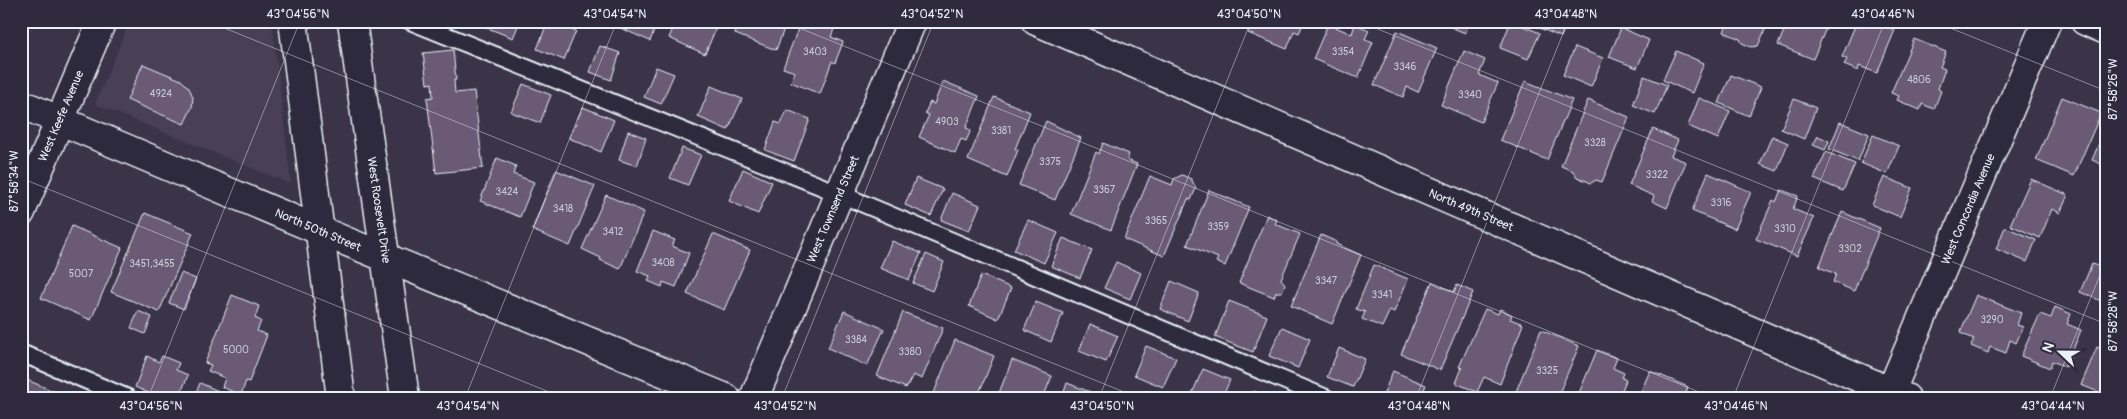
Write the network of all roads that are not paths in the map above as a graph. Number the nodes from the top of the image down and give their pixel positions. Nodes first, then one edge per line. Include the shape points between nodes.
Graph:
1 (102, 21) edge
2 (293, 21) edge
3 (352, 21) edge
4 (410, 21) edge
5 (912, 21) edge
6 (1036, 21) edge
7 (2047, 21) edge
8 (2084, 21) edge
9 (2106, 30) edge
10 (21, 104) edge
11 (59, 120) junction
12 (840, 194) junction
13 (21, 212) edge
14 (320, 231) junction
15 (385, 258) junction
16 (21, 353) edge
17 (1895, 396) edge
18 (128, 398) edge
19 (341, 398) edge
20 (405, 398) edge
21 (726, 398) edge
22 (754, 398) edge
23 (1326, 398) edge

1 - 11 street, West Keefe Avenue
2 - 14 street
3 - 15 street, West Roosevelt Drive
4 - 12 lane
5 - 12 street, West Townsend Street
6 - 17 street, North 49th Street
7 - 17 street, West Concordia Avenue
8 - 9 street
10 - 11 street, North 50th Street
11 - 13 street, West Keefe Avenue
11 - 14 street, North 50th Street
12 - 22 street, West Townsend Street
12 - 23 lane
14 - 15 street, North 50th Street
14 - 19 street
15 - 20 street, West Roosevelt Drive
15 - 21 street, North 50th Street
16 - 18 lane

